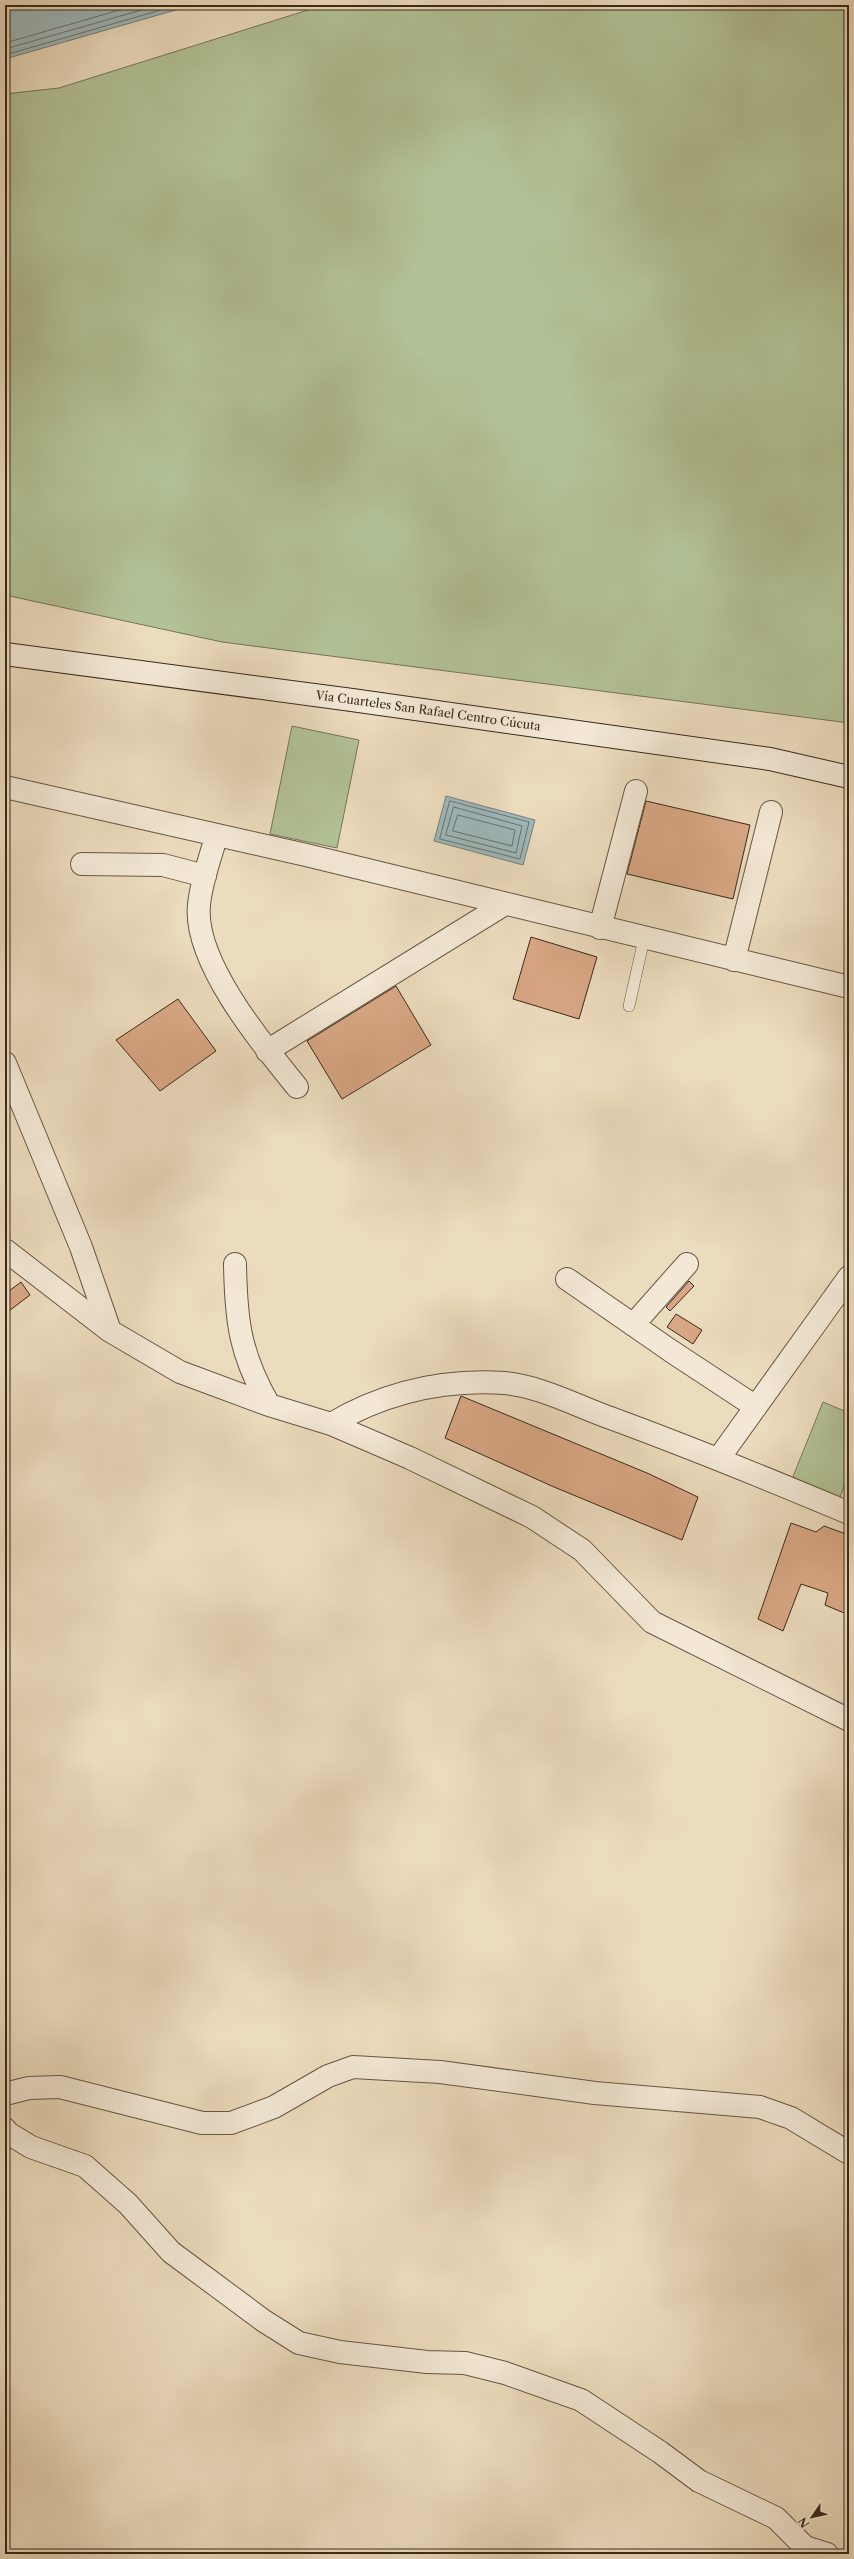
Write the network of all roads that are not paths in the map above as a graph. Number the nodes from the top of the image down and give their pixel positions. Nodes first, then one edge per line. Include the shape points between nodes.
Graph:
1 (5, 654) edge
2 (849, 777) edge
3 (5, 787) edge
4 (636, 791) dead end
5 (771, 812) dead end
6 (216, 837) junction
7 (82, 864) dead end
8 (205, 876) junction
9 (505, 904) junction
10 (600, 928) junction
11 (644, 939) junction
12 (734, 960) junction
13 (849, 987) edge
14 (629, 1006) dead end
15 (267, 1051) junction
16 (5, 1063) edge
17 (297, 1087) dead end
18 (5, 1250) edge
19 (235, 1264) dead end
20 (687, 1264) dead end
21 (849, 1277) edge
22 (567, 1279) dead end
23 (633, 1325) junction
24 (110, 1331) junction
25 (269, 1405) junction
26 (756, 1407) junction
27 (331, 1424) junction
28 (719, 1458) junction
29 (849, 1513) edge
30 (849, 1720) edge
31 (5, 2094) edge
32 (5, 2129) edge
33 (849, 2153) edge
34 (827, 2554) edge

1 - 2 street, Vía Cuarteles San Rafael Centro Cúcuta via 770,759
3 - 6 street
4 - 10 street
5 - 12 street
6 - 8 street
6 - 9 street
7 - 8 street via 163,865
8 - 15 street via 199,905 200,933 215,972
9 - 10 street
9 - 15 street
10 - 11 street
11 - 12 street
11 - 14 lane
12 - 13 street
15 - 17 street
16 - 24 street via 81,1247
18 - 24 street
19 - 25 street via 235,1310 241,1344 252,1376
20 - 23 street
21 - 26 street
22 - 23 street
23 - 26 street
24 - 25 street via 180,1372
25 - 27 street
26 - 28 street
27 - 28 street via 361,1406 394,1394 467,1382 506,1384 545,1394
27 - 30 street via 410,1458 532,1518 582,1550 652,1622
28 - 29 street
31 - 33 street via 29,2088 60,2087 202,2123 231,2123 274,2107 328,2076 353,2066 440,2072 595,2094 760,2107 791,2118
32 - 34 street via 31,2147 85,2166 128,2204 170,2252 264,2321 299,2343 340,2352 427,2362 465,2363 505,2373 581,2400 699,2481 776,2518 805,2547

